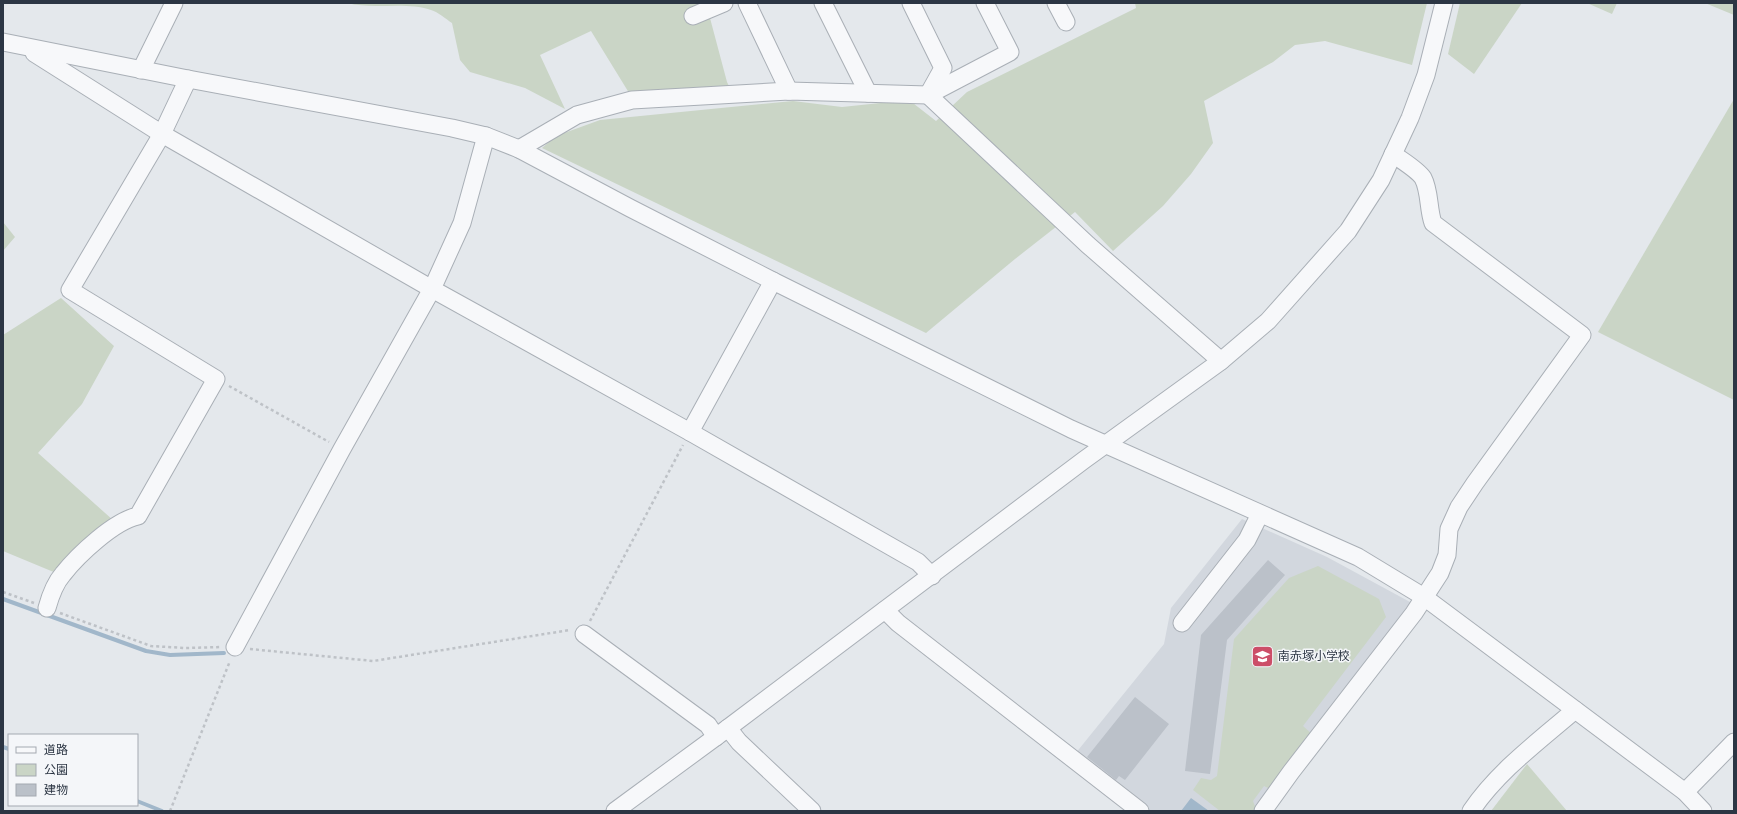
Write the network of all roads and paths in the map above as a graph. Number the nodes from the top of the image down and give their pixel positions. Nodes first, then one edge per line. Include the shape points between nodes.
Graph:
1 (174, 3) edge
2 (724, 3) edge
3 (747, 3) edge
4 (823, 3) edge
5 (911, 3) edge
6 (985, 3) edge
7 (1056, 3) edge
8 (1444, 3) edge
9 (694, 16) dead end
10 (1066, 22) dead end
11 (3, 42) edge
12 (26, 48) junction
13 (141, 70) junction
14 (188, 79) junction
15 (789, 91) junction
16 (868, 93) junction
17 (928, 95) junction
18 (162, 134) junction
19 (486, 136) junction
20 (519, 149) junction
21 (1393, 154) junction
22 (773, 281) junction
23 (432, 289) junction
24 (1221, 361) junction
25 (216, 378) junction
26 (690, 432) junction
27 (1106, 445) junction
28 (342, 449) junction
29 (1260, 514) junction
30 (932, 576) junction
31 (3, 592) edge
32 (1424, 597) junction
33 (47, 608) junction
34 (885, 610) junction
35 (1182, 623) dead end
36 (584, 634) junction
37 (235, 647) junction
38 (1575, 710) junction
39 (722, 733) junction
40 (1734, 742) edge
41 (1685, 792) junction
42 (170, 811) edge
43 (615, 811) edge
44 (812, 811) edge
45 (1140, 811) edge
46 (1263, 811) edge
47 (1471, 811) edge
48 (1703, 811) edge

1 - 13 street
2 - 9 street
3 - 15 street
4 - 16 street
5 - 17 street via 943,68
6 - 17 street via 1010,52
7 - 10 street
8 - 21 street via 1426,75
11 - 12 street
12 - 13 street
12 - 18 street
13 - 14 street
14 - 18 street
14 - 19 street
15 - 16 street
15 - 20 street via 632,100 577,115
16 - 17 street
17 - 24 street via 1088,245
18 - 23 street
18 - 25 street via 70,290
19 - 20 street
19 - 23 street via 462,223
20 - 22 street
21 - 24 street via 1381,180 1348,231 1268,320
21 - 32 street via 1422,177 1433,223 1582,334 1459,507 1449,529 1447,555 1443,567
22 - 26 street
22 - 27 street via 1071,430
23 - 26 street
23 - 28 street
24 - 27 street
25 - 28 path
25 - 33 street via 138,516 130,517 109,531 62,575
26 - 30 street via 918,562
26 - 36 path
27 - 29 street
27 - 30 street
28 - 37 street
29 - 32 street via 1358,557
29 - 35 street via 1247,540
30 - 34 street
31 - 33 path
32 - 38 street
32 - 46 street
33 - 37 path via 151,646
34 - 39 street
34 - 45 street via 898,623
36 - 37 path via 574,629 373,661
36 - 39 street
37 - 42 path
38 - 41 street
38 - 47 street via 1506,770
39 - 43 street
39 - 44 street via 739,742
40 - 41 street
41 - 48 street

